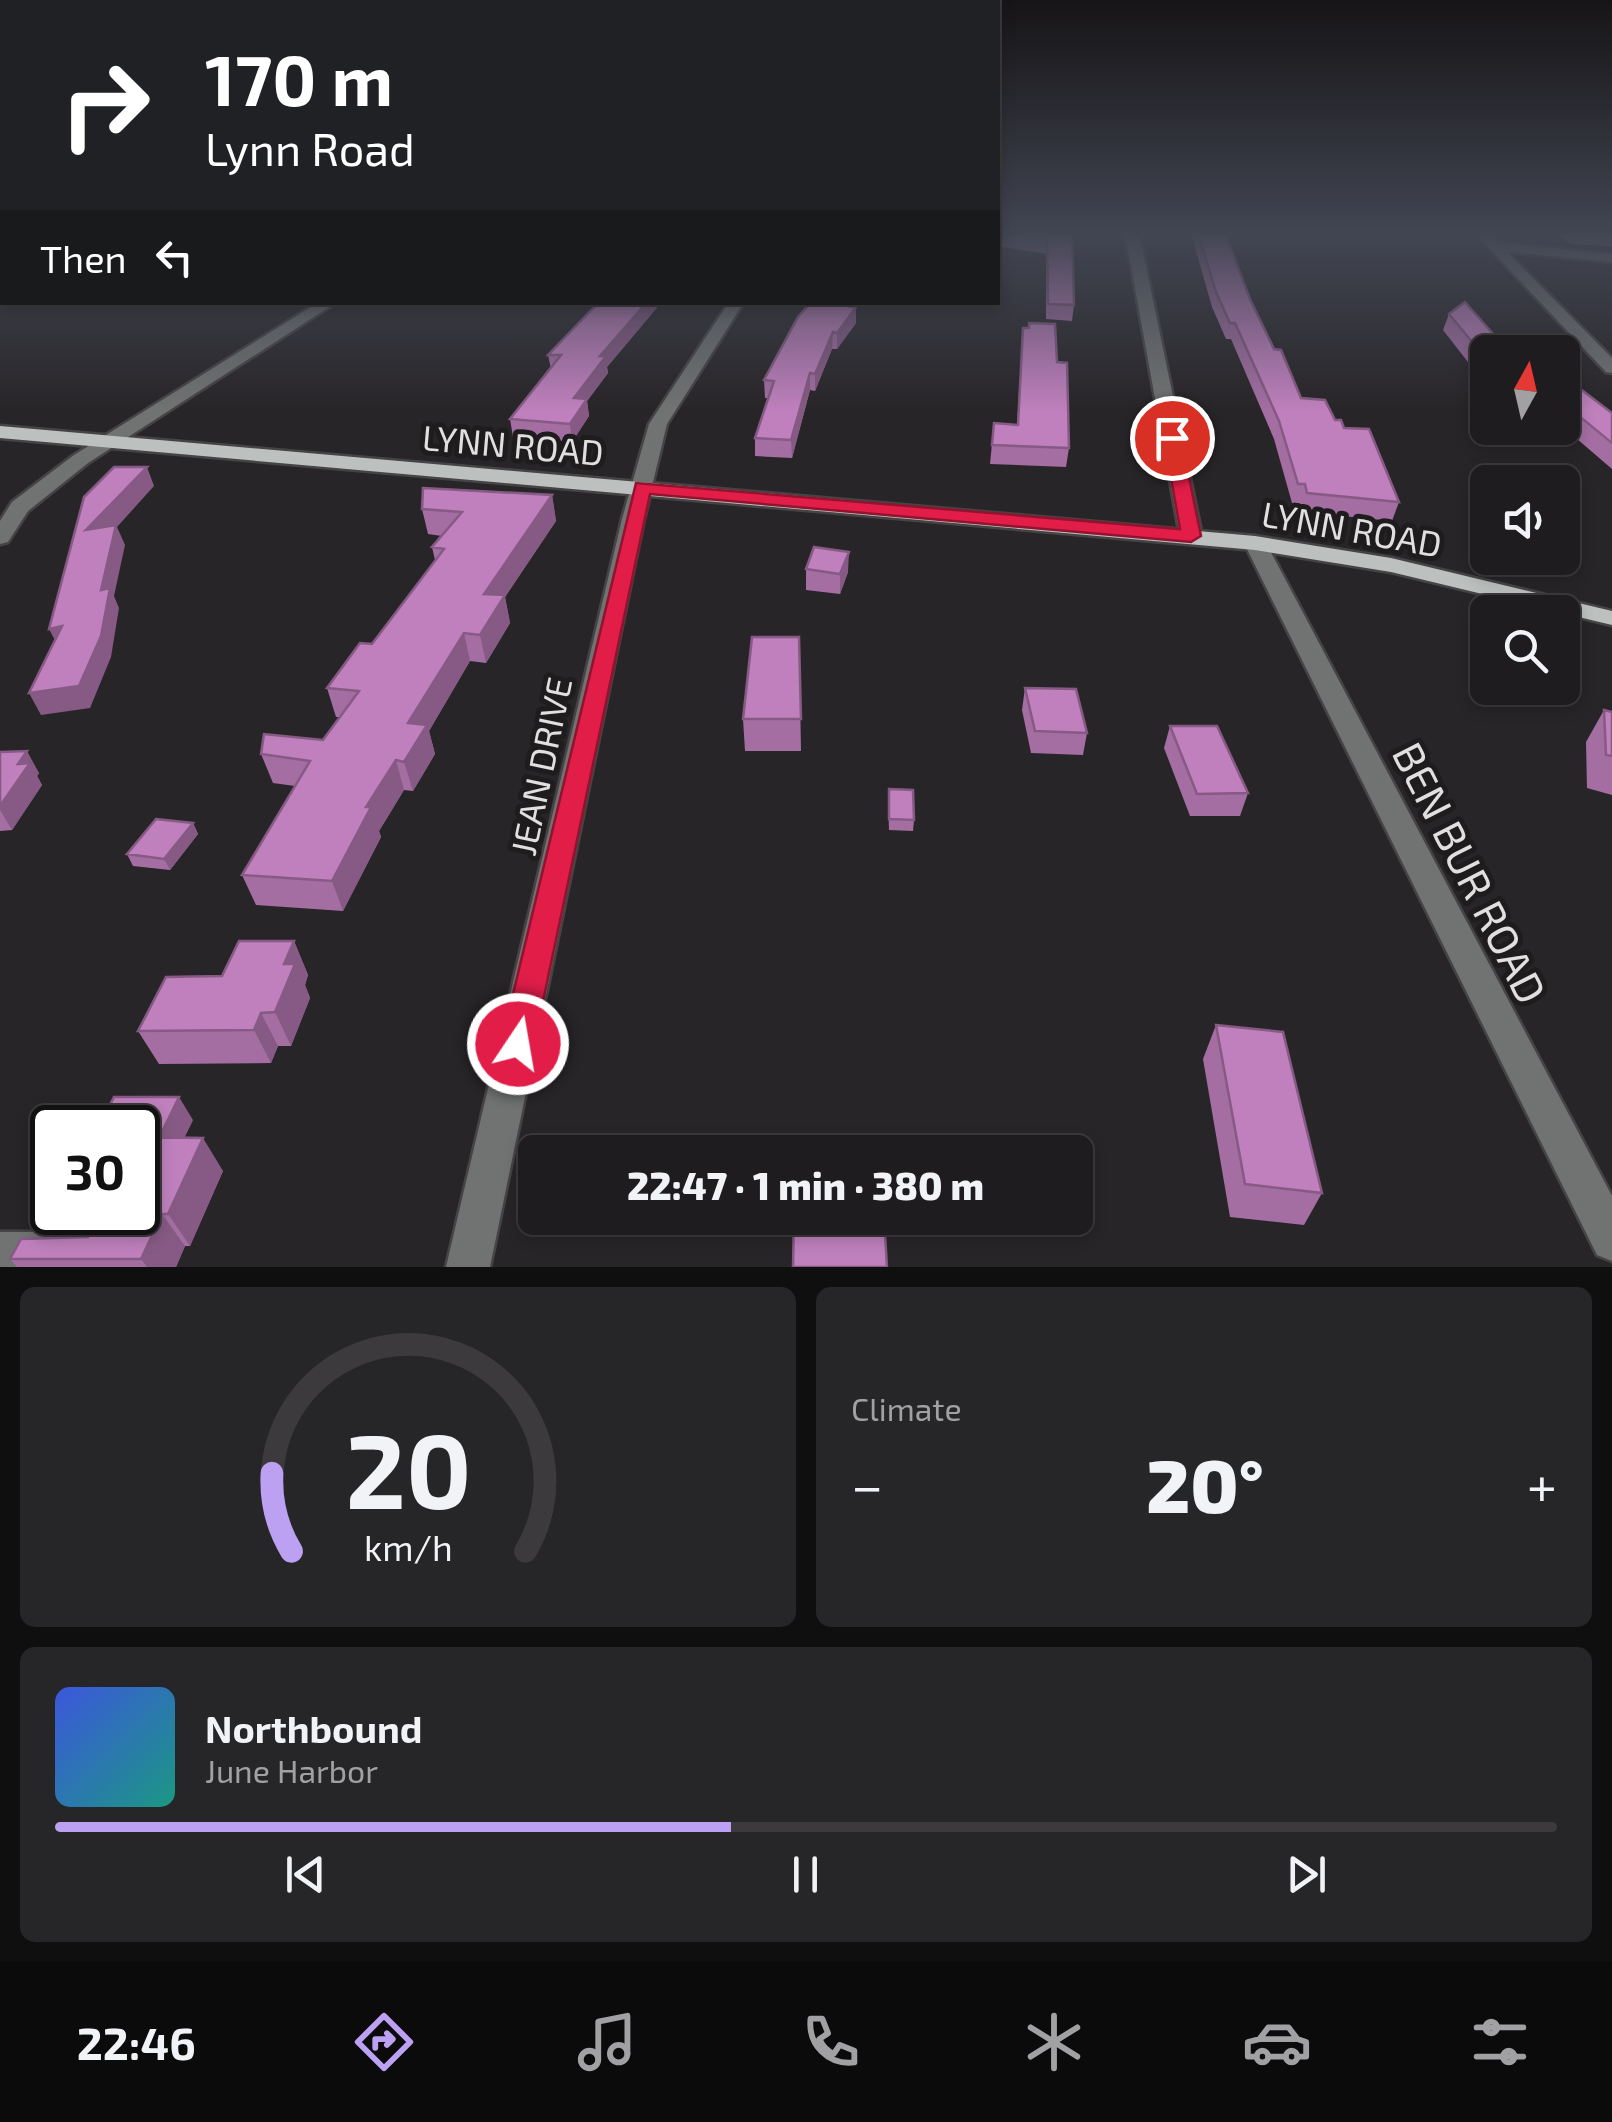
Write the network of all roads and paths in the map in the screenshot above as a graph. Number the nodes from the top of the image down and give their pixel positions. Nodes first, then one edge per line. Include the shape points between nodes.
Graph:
1 (1144, 292) edge
2 (1539, 292) edge
3 (325, 305) edge
4 (736, 305) edge
5 (1612, 368) edge
6 (0, 432) edge
7 (108, 442) junction
8 (642, 487) junction
9 (1191, 536) junction
10 (0, 537) edge
11 (1255, 543) junction
12 (1612, 618) edge
13 (1612, 1240) edge
14 (0, 1254) edge
15 (75, 1254) edge
16 (468, 1267) edge

1 - 9 street
2 - 5 street
3 - 7 street
4 - 8 street, JEAN DRIVE via 658,424
6 - 7 main road, LYNN ROAD
7 - 8 main road, LYNN ROAD
7 - 10 street via 20,507
8 - 9 main road, LYNN ROAD
8 - 16 street, JEAN DRIVE
9 - 11 main road, LYNN ROAD
11 - 12 main road, LYNN ROAD via 1391,564
11 - 13 street, BEN BUR ROAD
14 - 15 street

